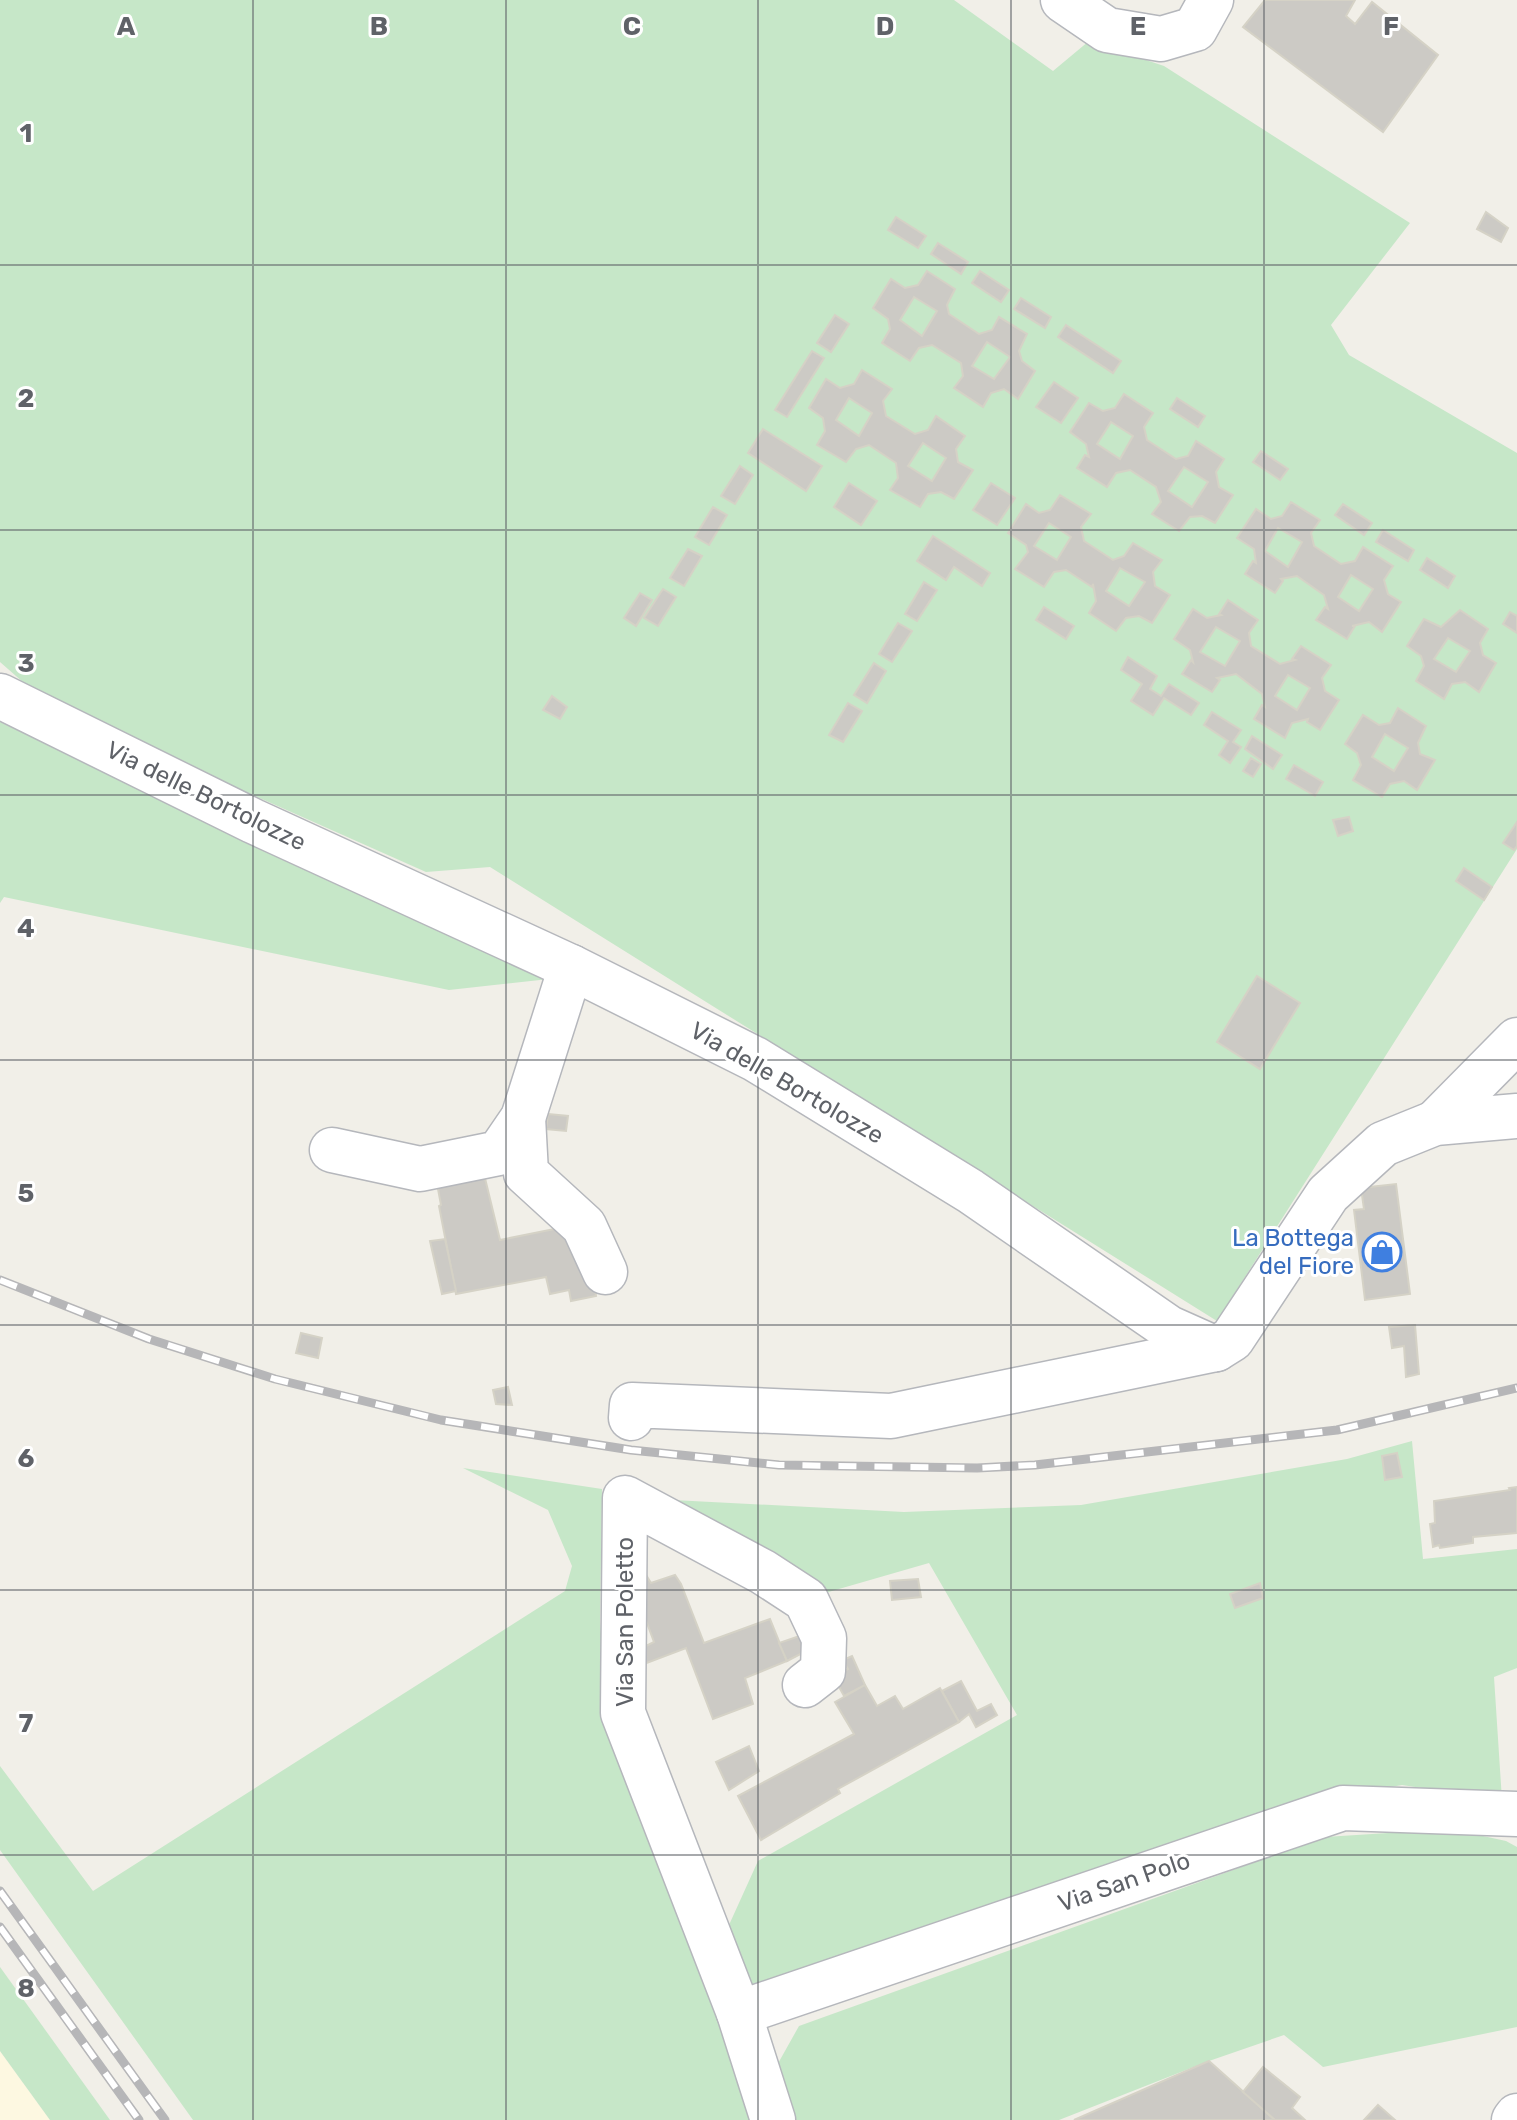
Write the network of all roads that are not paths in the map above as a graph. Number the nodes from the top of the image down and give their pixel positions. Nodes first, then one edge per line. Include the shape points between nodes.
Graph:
1 (1063, 0) edge
2 (1211, 0) edge
3 (0, 696) edge
4 (571, 967) junction
5 (1517, 1040) edge
6 (1517, 1116) edge
7 (523, 1118) junction
8 (1435, 1123) junction
9 (332, 1150) dead end
10 (605, 1272) dead end
11 (1216, 1349) junction
12 (631, 1418) dead end
13 (805, 1685) dead end
14 (1517, 1814) edge
15 (739, 2013) junction
16 (773, 2120) edge

1 - 2 street via 1107,30 1161,39 1195,29
3 - 4 street, Via delle Bortolozze via 253,821
4 - 7 street
4 - 11 street, Via delle Bortolozze via 755,1059 970,1191 1169,1328
5 - 8 street
6 - 8 street
7 - 9 street via 499,1153 420,1169
7 - 10 street via 526,1173 584,1226
8 - 11 street via 1383,1144 1328,1194 1232,1339
11 - 12 street via 891,1416 632,1405
13 - 15 street, Via San Poletto via 823,1671 824,1638 806,1600 625,1498 623,1713
14 - 15 street, Via San Polo via 1343,1808
15 - 16 street, Via San Poletto

